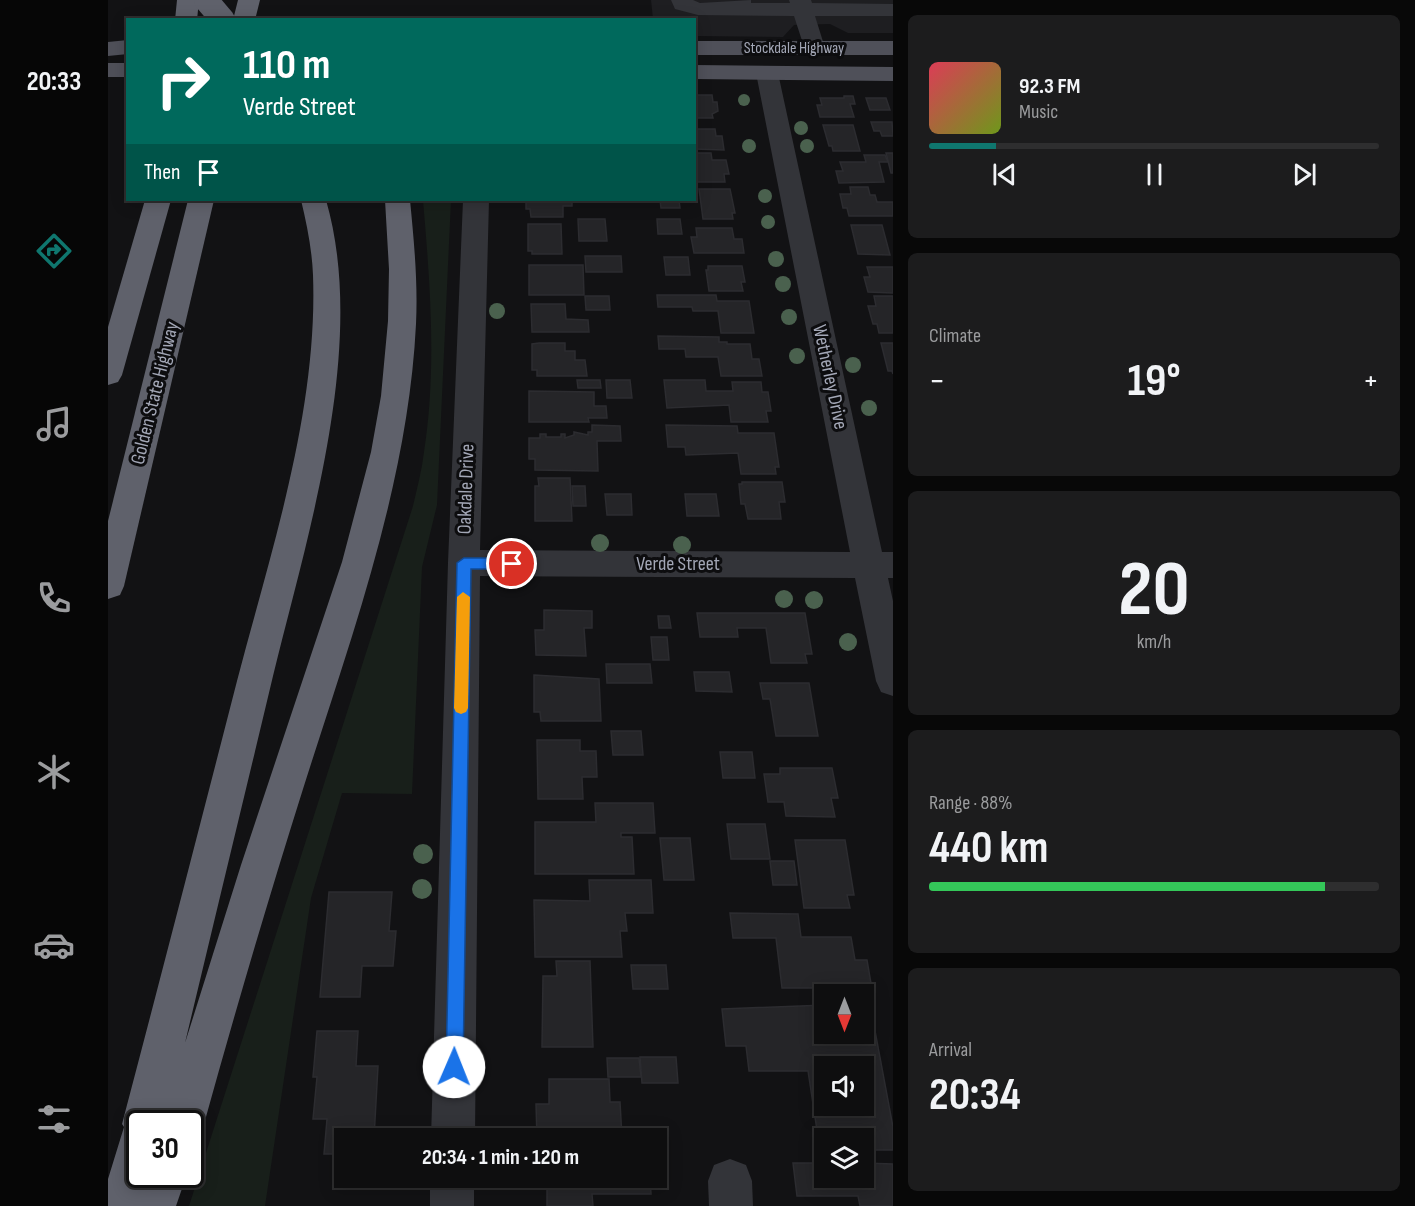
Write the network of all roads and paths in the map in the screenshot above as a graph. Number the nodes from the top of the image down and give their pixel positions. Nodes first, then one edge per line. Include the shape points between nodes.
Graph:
1 (188, 0) edge
2 (206, 0) edge
3 (217, 0) edge
4 (249, 0) edge
5 (682, 0) edge
6 (741, 5) edge
7 (801, 5) edge
8 (893, 10) edge
9 (186, 18) edge
10 (212, 18) edge
11 (221, 18) edge
12 (244, 18) edge
13 (126, 47) edge
14 (696, 48) edge
15 (813, 48) junction
16 (893, 48) edge
17 (108, 49) edge
18 (696, 63) edge
19 (108, 70) edge
20 (126, 70) edge
21 (696, 72) edge
22 (767, 73) junction
23 (893, 74) edge
24 (158, 201) edge
25 (201, 201) edge
26 (397, 201) edge
27 (476, 201) edge
28 (317, 210) edge
29 (108, 375) edge
30 (464, 563) junction
31 (881, 565) edge
32 (108, 586) edge
33 (893, 681) edge
34 (148, 1110) edge
35 (186, 1110) edge
36 (453, 1128) edge
37 (128, 1188) edge
38 (160, 1188) edge
39 (452, 1188) edge
40 (123, 1206) edge
41 (154, 1206) edge
42 (452, 1206) edge

1 - 9 highway
2 - 11 highway, bridge
3 - 10 highway
4 - 12 highway
5 - 6 street via 698,9
6 - 7 street
7 - 8 street
7 - 15 street
13 - 17 main road
14 - 15 main road, Stockdale Highway
15 - 16 main road, Stockdale Highway
15 - 18 main road via 808,55 792,60
19 - 20 main road
21 - 22 main road, Stockdale Highway
22 - 23 main road, Stockdale Highway
22 - 31 street, Wetherley Drive
24 - 29 highway
25 - 32 highway, Golden State Highway
26 - 35 highway via 403,269 402,338 382,468 356,568 255,878
27 - 30 street, Oakdale Drive
28 - 34 highway via 325,273 326,333 316,423
30 - 31 street, Verde Street
30 - 36 street, Oakdale Drive
31 - 33 street, Wetherley Drive
37 - 40 highway
38 - 41 highway
39 - 42 street

